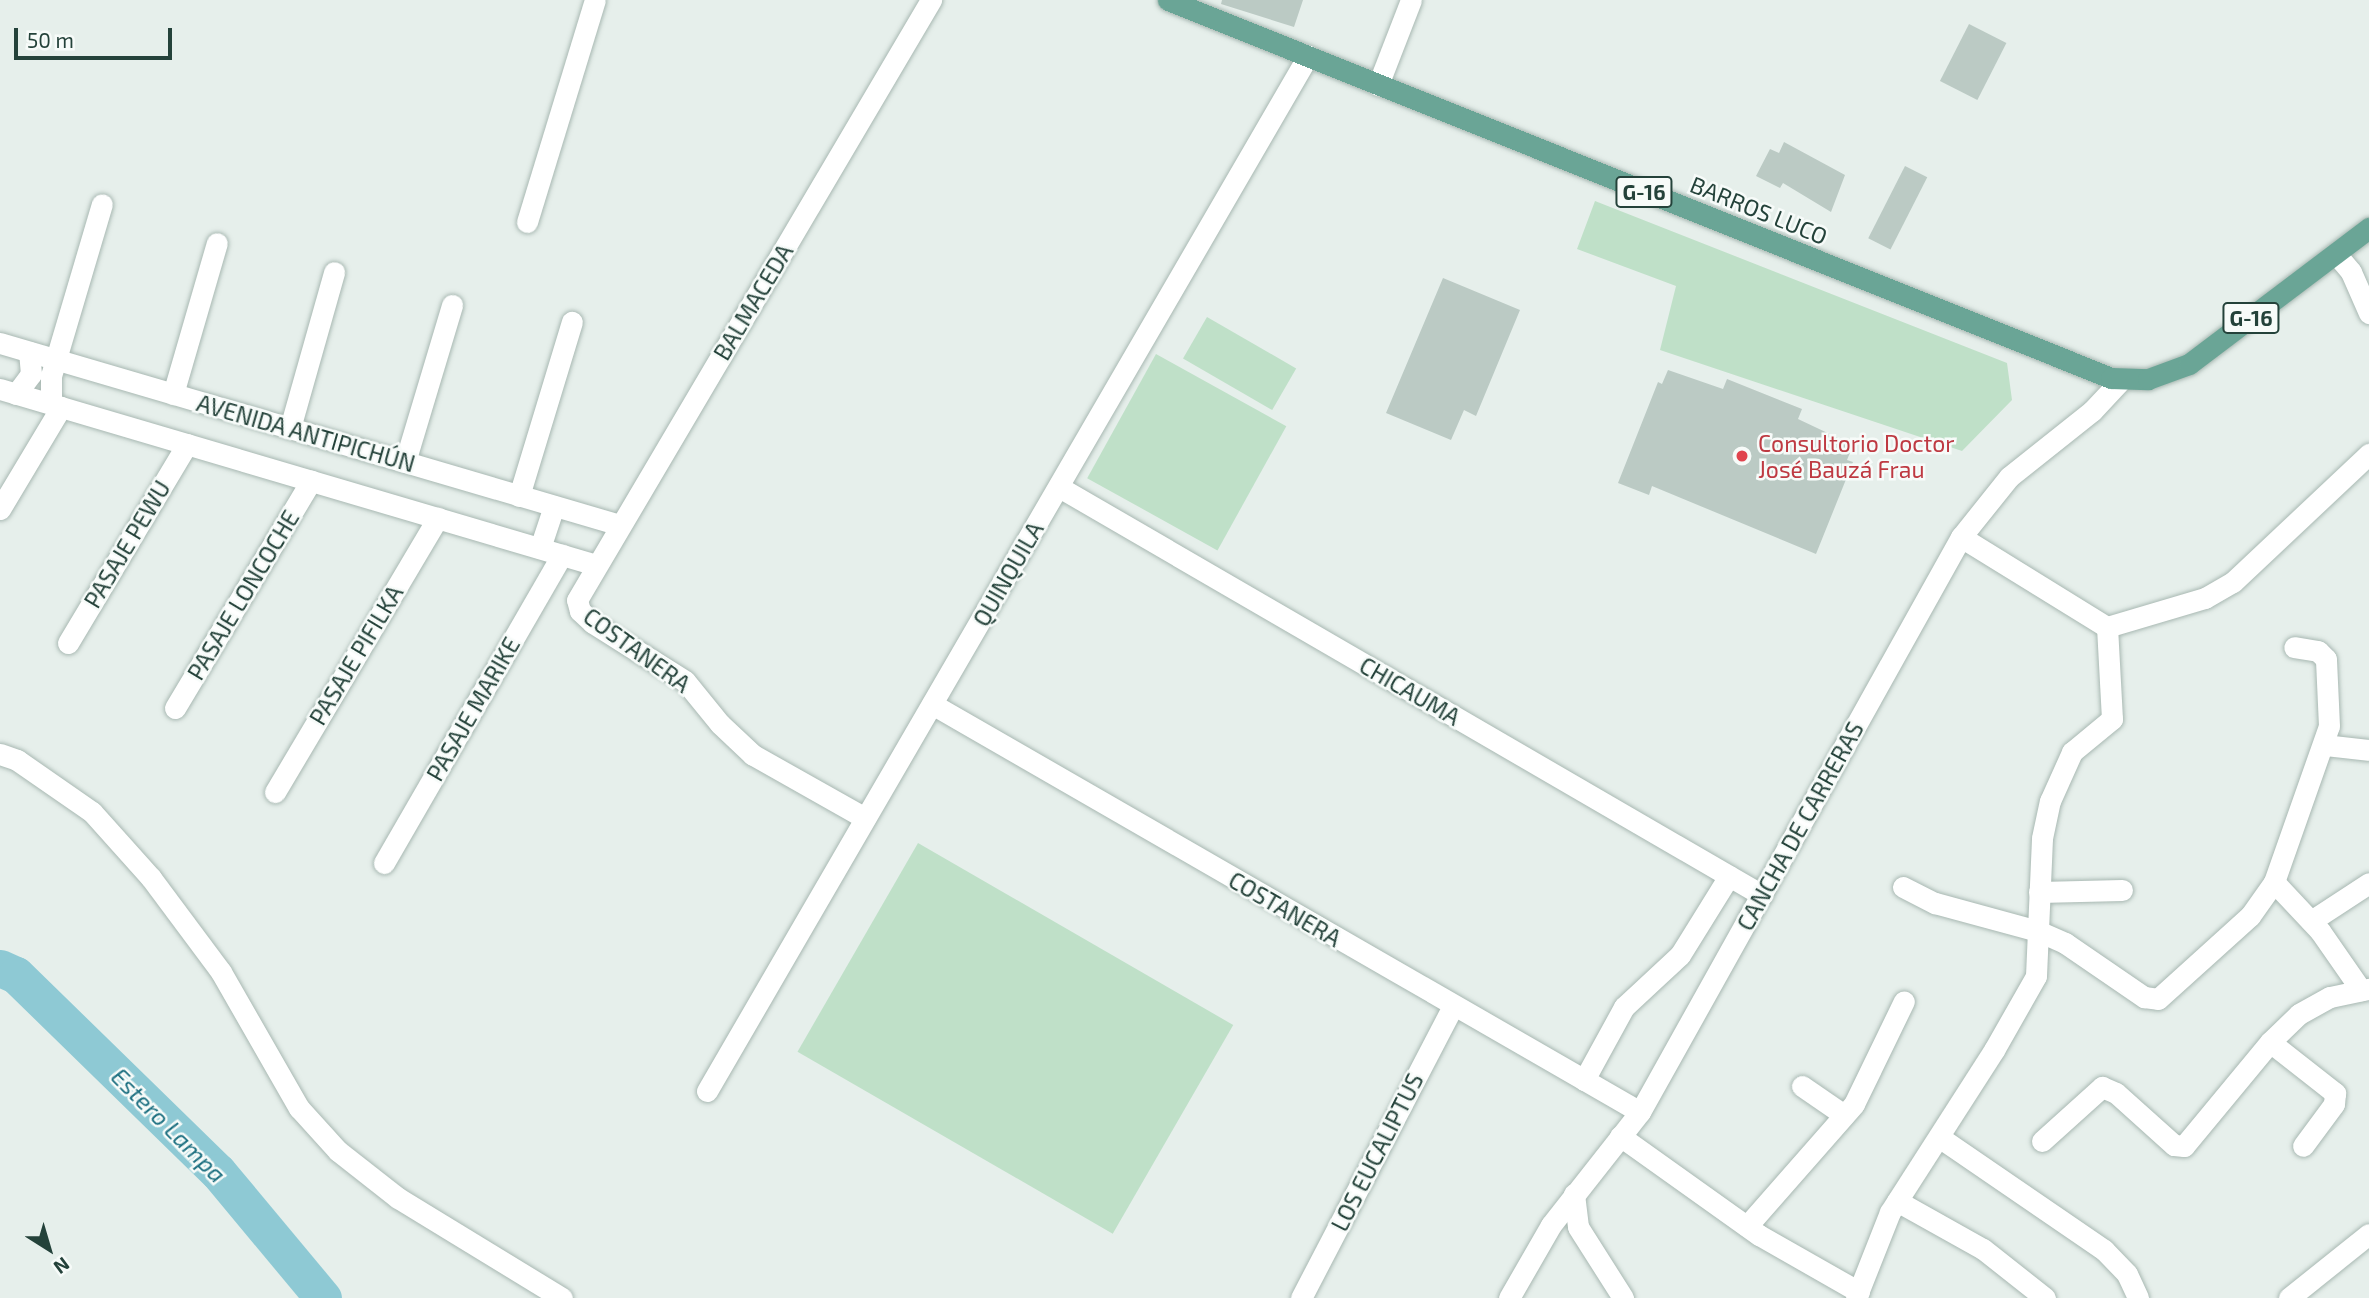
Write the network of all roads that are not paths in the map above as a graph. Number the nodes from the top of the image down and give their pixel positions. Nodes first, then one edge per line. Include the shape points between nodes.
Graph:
1 (595, 0) edge
2 (931, 0) edge
3 (1168, 0) edge
4 (1411, 0) edge
5 (1308, 57) junction
6 (1378, 85) junction
7 (102, 204) dead end
8 (527, 222) dead end
9 (2369, 228) edge
10 (217, 243) dead end
11 (2336, 254) junction
12 (334, 272) dead end
13 (452, 305) dead end
14 (2369, 313) edge
15 (572, 322) dead end
16 (0, 343) edge
17 (30, 352) junction
18 (59, 360) junction
19 (2122, 380) junction
20 (8, 391) edge
21 (173, 394) junction
22 (56, 405) junction
23 (290, 428) junction
24 (187, 444) junction
25 (2369, 454) edge
26 (405, 462) junction
27 (312, 481) junction
28 (1059, 487) junction
29 (519, 496) junction
30 (554, 506) junction
31 (0, 509) edge
32 (438, 518) junction
33 (620, 525) junction
34 (1961, 537) junction
35 (540, 548) junction
36 (562, 555) junction
37 (596, 565) junction
38 (578, 604) joint
39 (2108, 626) junction
40 (68, 643) dead end
41 (2294, 647) dead end
42 (932, 704) junction
43 (175, 708) dead end
44 (2325, 745) junction
45 (2369, 750) edge
46 (0, 754) edge
47 (275, 792) dead end
48 (865, 818) junction
49 (384, 863) dead end
50 (1728, 876) junction
51 (2273, 882) junction
52 (2369, 883) edge
53 (1903, 887) dead end
54 (2122, 890) dead end
55 (2039, 892) junction
56 (1762, 895) junction
57 (2311, 920) junction
58 (2038, 931) junction
59 (2365, 989) edge
60 (1904, 1001) dead end
61 (1453, 1006) junction
62 (2270, 1042) junction
63 (1584, 1080) junction
64 (1802, 1086) dead end
65 (707, 1091) dead end
66 (1640, 1112) junction
67 (1844, 1115) junction
68 (1620, 1136) junction
69 (1939, 1137) junction
70 (2042, 1141) dead end
71 (2303, 1146) dead end
72 (1574, 1194) junction
73 (1897, 1201) junction
74 (1747, 1226) junction
75 (2369, 1234) edge
76 (1857, 1295) edge
77 (562, 1298) edge
78 (1301, 1298) edge
79 (1509, 1298) edge
80 (1623, 1298) edge
81 (2045, 1298) edge
82 (2138, 1298) edge
83 (2289, 1298) edge

1 - 8 street
2 - 33 street, BALMACEDA
3 - 5 main road, BARROS LUCO / G-16
4 - 6 street
5 - 6 main road, BARROS LUCO / G-16
5 - 28 street, QUINQUILA
6 - 19 main road, BARROS LUCO / G-16 via 2099,376
7 - 18 street
9 - 11 main road, G-16
10 - 21 street
11 - 14 street via 2351,272
11 - 19 main road, G-16 via 2189,364 2148,379
12 - 23 street
13 - 26 street
15 - 29 street
16 - 17 street, AVENIDA ANTIPICHÚN
17 - 18 street, AVENIDA ANTIPICHÚN
17 - 20 street, AVENIDA ANTIPICHÚN via 31,374
18 - 21 street, AVENIDA ANTIPICHÚN
18 - 22 street via 49,384
19 - 34 street, CANCHA DE CARRERAS via 2092,411 2009,477
20 - 22 street, AVENIDA ANTIPICHÚN
21 - 23 street, AVENIDA ANTIPICHÚN
22 - 24 street, AVENIDA ANTIPICHÚN
22 - 31 street
23 - 26 street, AVENIDA ANTIPICHÚN
24 - 27 street, AVENIDA ANTIPICHÚN
24 - 40 street, PASAJE PEWU
25 - 39 street via 2233,582 2205,598
26 - 29 street, AVENIDA ANTIPICHÚN
27 - 32 street, AVENIDA ANTIPICHÚN
27 - 43 street, PASAJE LONCOCHE
28 - 42 street, QUINQUILA
28 - 50 street, CHICAUMA
29 - 30 street, AVENIDA ANTIPICHÚN
30 - 33 street, AVENIDA ANTIPICHÚN
30 - 35 street
32 - 35 street, AVENIDA ANTIPICHÚN
32 - 47 street, PASAJE PIFILKA
33 - 37 street, BALMACEDA
34 - 39 street
34 - 56 street, CANCHA DE CARRERAS
35 - 36 street, AVENIDA ANTIPICHÚN
36 - 37 street, AVENIDA ANTIPICHÚN
36 - 49 street, PASAJE MARIKE
37 - 38 street, BALMACEDA
38 - 48 street, COSTANERA via 593,623 685,681 753,755
39 - 55 street via 2112,719 2081,742 2064,765 2042,838
41 - 44 street via 2318,651 2326,659 2330,707
42 - 48 street, QUINQUILA
42 - 61 street, COSTANERA
44 - 45 street
44 - 51 street
46 - 77 street via 17,760 92,812 151,878 221,972 299,1108 338,1151 398,1198
48 - 65 street, QUINQUILA
50 - 56 street, CHICAUMA
50 - 63 street via 1680,955 1625,1007
51 - 57 street
51 - 58 street via 2250,916 2151,1002 2079,950
52 - 57 street
53 - 58 street via 1935,903
54 - 55 street
55 - 58 street
56 - 66 street, CANCHA DE CARRERAS
57 - 59 street
58 - 69 street via 2036,976
59 - 62 street via 2320,1002
60 - 67 street via 1867,1082
61 - 63 street, COSTANERA
61 - 78 street, LOS EUCALIPTUS
62 - 70 street via 2180,1148 2116,1093 2102,1087
62 - 71 street via 2335,1093 2334,1104
63 - 66 street, COSTANERA
64 - 67 street
66 - 68 street, CANCHA DE CARRERAS
67 - 74 street
68 - 72 street, CANCHA DE CARRERAS
68 - 74 street
69 - 73 street
69 - 82 street via 2104,1250 2127,1274
72 - 79 street, CANCHA DE CARRERAS
72 - 80 street via 1578,1227
73 - 76 street
73 - 81 street via 1983,1249
74 - 76 street
75 - 83 street

